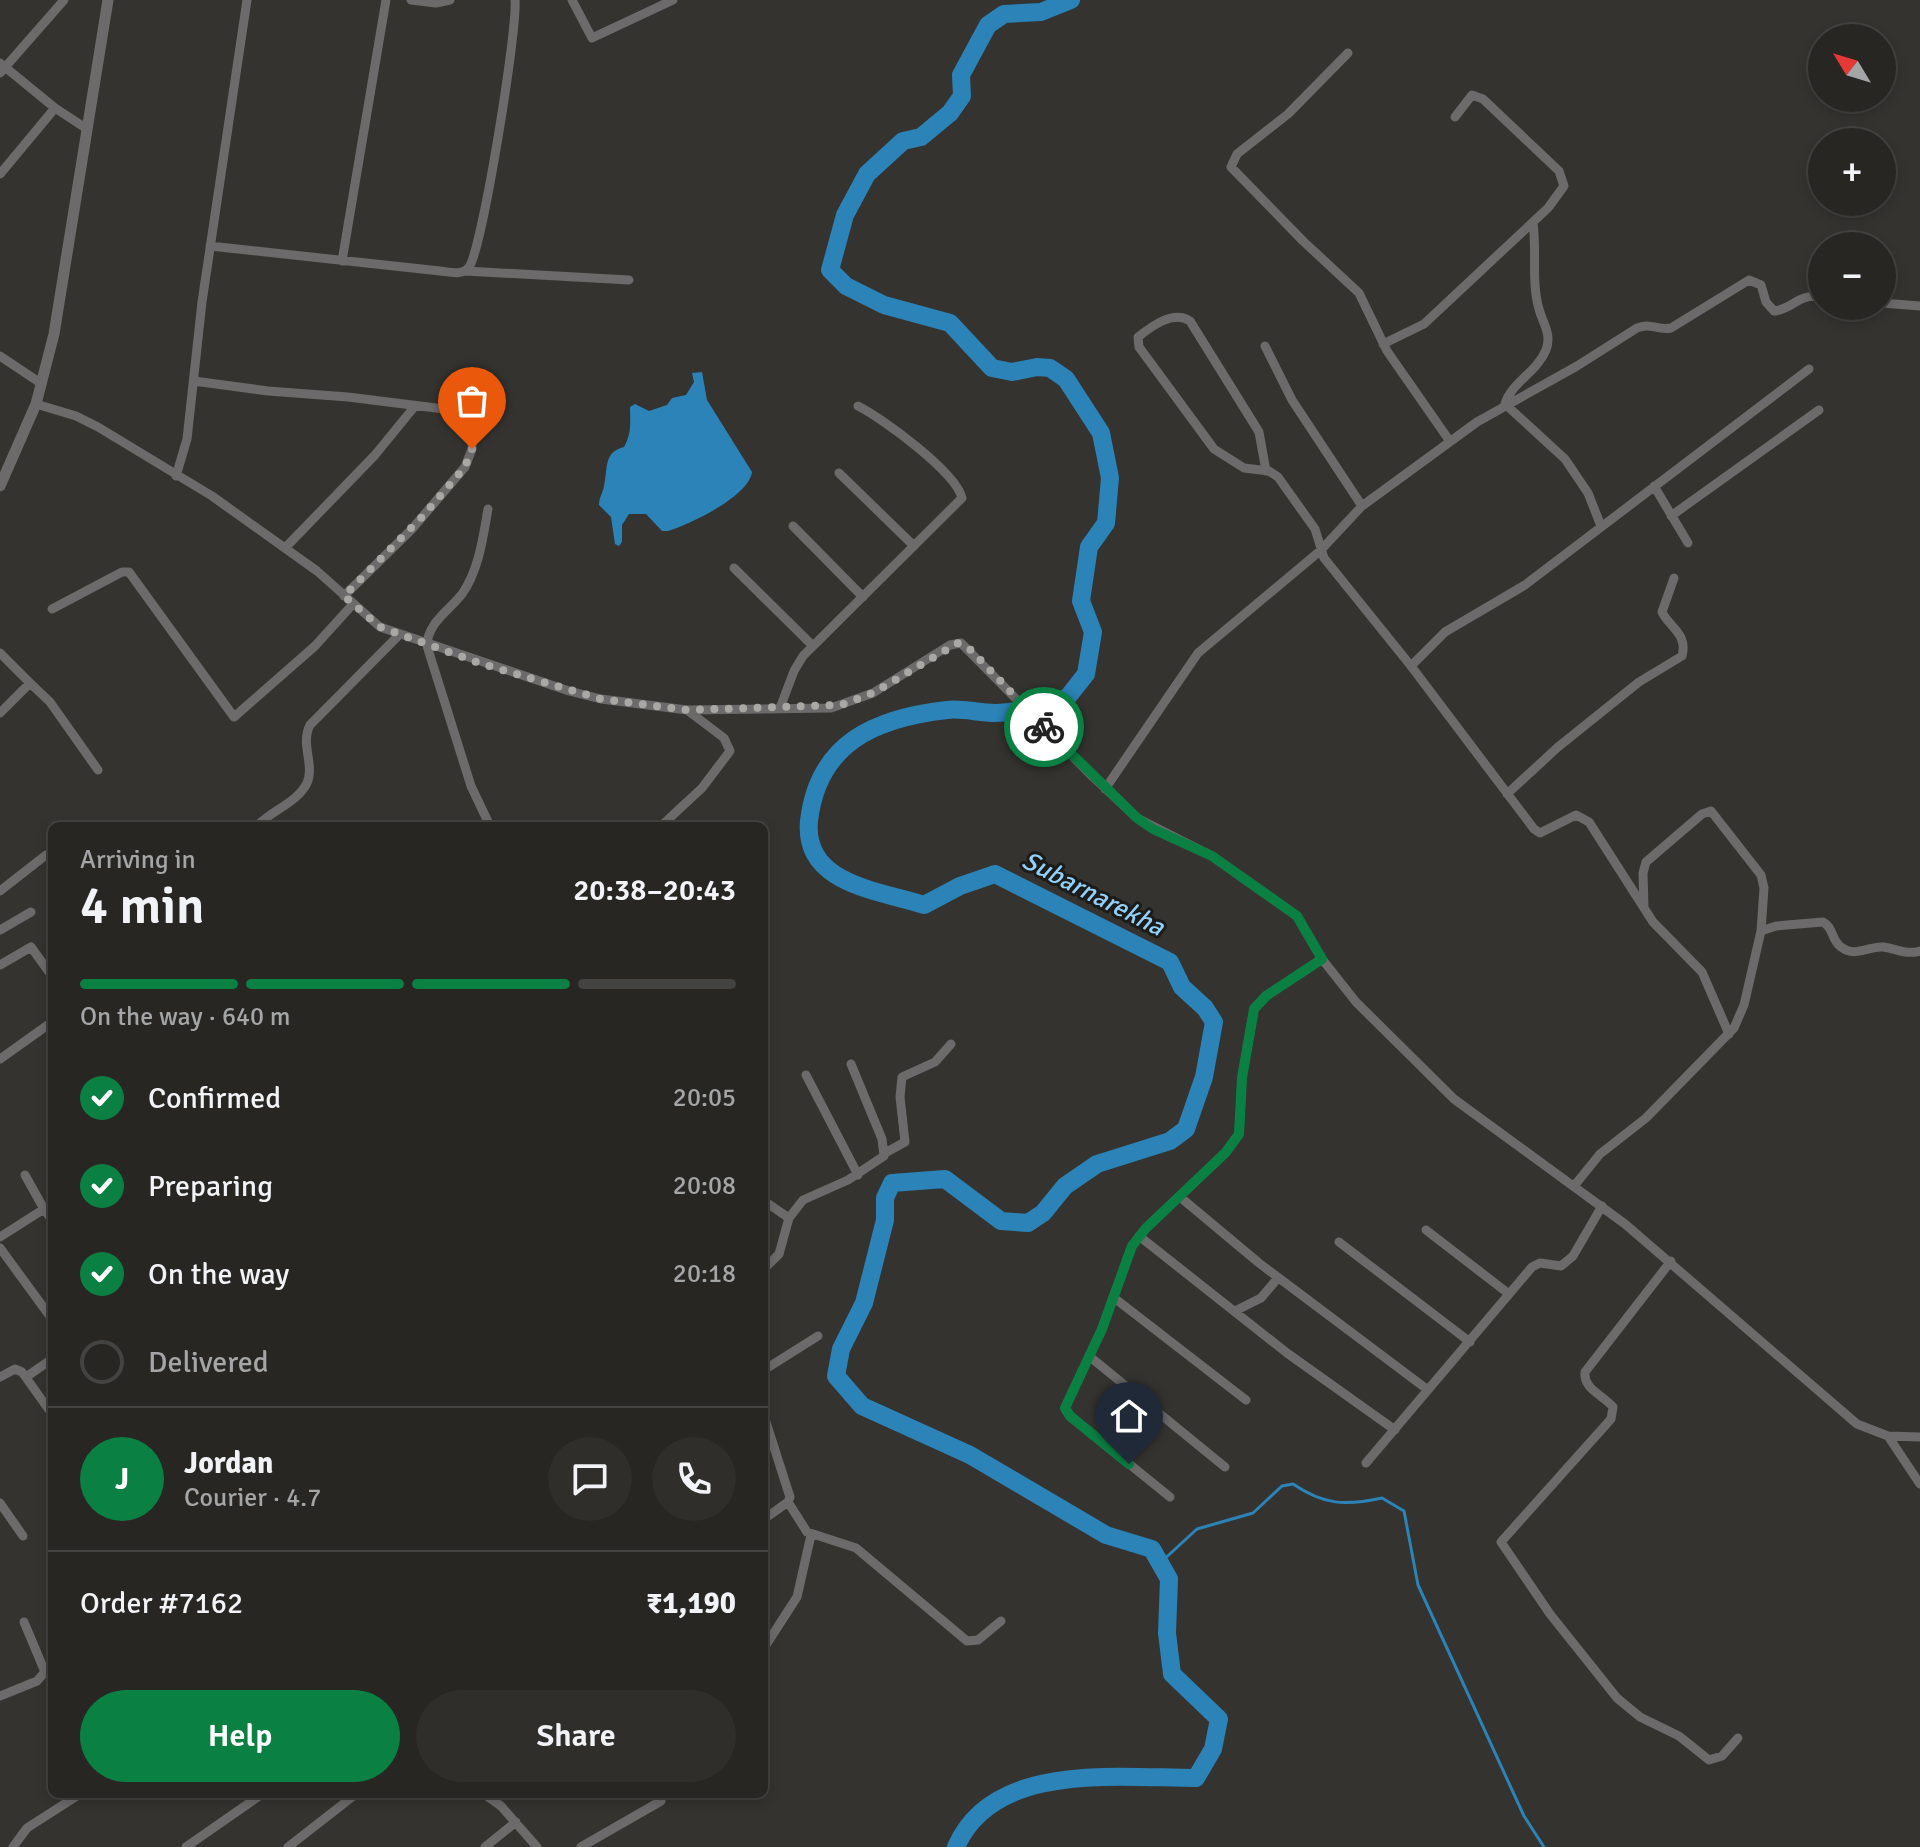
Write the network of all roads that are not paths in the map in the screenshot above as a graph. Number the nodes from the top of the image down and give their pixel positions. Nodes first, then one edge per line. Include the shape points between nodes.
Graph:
1 (64, 0) edge
2 (108, 0) edge
3 (247, 0) edge
4 (386, 0) edge
5 (411, 0) edge
6 (450, 0) edge
7 (515, 0) edge
8 (572, 0) edge
9 (673, 0) edge
10 (1348, 53) dead end
11 (2, 68) edge
12 (55, 108) junction
13 (1455, 117) dead end
14 (87, 129) junction
15 (0, 174) edge
16 (1533, 223) junction
17 (210, 246) junction
18 (342, 261) junction
19 (465, 271) junction
20 (629, 280) dead end
21 (1808, 298) edge
22 (1896, 304) edge
23 (1920, 306) edge
24 (1383, 344) junction
25 (1265, 346) dead end
26 (0, 356) edge
27 (1809, 369) dead end
28 (194, 381) junction
29 (42, 384) junction
30 (36, 404) junction
31 (415, 406) junction
32 (858, 406) dead end
33 (1506, 407) junction
34 (1819, 410) dead end
35 (1449, 440) junction
36 (1266, 471) junction
37 (839, 473) dead end
38 (176, 476) junction
39 (0, 486) edge
40 (1654, 486) junction
41 (1362, 506) junction
42 (488, 509) dead end
43 (1671, 516) junction
44 (793, 526) dead end
45 (1601, 526) junction
46 (1688, 543) dead end
47 (914, 546) junction
48 (286, 547) junction
49 (1320, 551) junction
50 (734, 568) dead end
51 (1674, 578) dead end
52 (344, 596) junction
53 (863, 597) junction
54 (353, 604) junction
55 (52, 609) dead end
56 (398, 636) junction
57 (427, 646) junction
58 (813, 646) junction
59 (0, 653) edge
60 (1411, 666) junction
61 (30, 683) junction
62 (780, 708) junction
63 (687, 710) junction
64 (0, 713) edge
65 (98, 770) dead end
66 (1105, 789) junction
67 (1507, 794) junction
68 (262, 822) edge
69 (488, 822) edge
70 (665, 822) edge
71 (46, 855) dead end
72 (0, 891) edge
73 (1644, 908) junction
74 (31, 912) dead end
75 (0, 930) edge
76 (1761, 931) junction
77 (1920, 951) edge
78 (1322, 959) junction
79 (0, 965) edge
80 (48, 970) edge
81 (48, 1025) edge
82 (1729, 1034) junction
83 (951, 1044) dead end
84 (0, 1059) edge
85 (851, 1064) dead end
86 (806, 1075) dead end
87 (885, 1153) junction
88 (25, 1175) dead end
89 (858, 1175) junction
90 (1574, 1186) junction
91 (1180, 1197) junction
92 (768, 1204) edge
93 (1602, 1206) junction
94 (44, 1209) junction
95 (48, 1214) edge
96 (789, 1218) junction
97 (1426, 1230) dead end
98 (1139, 1236) junction
99 (0, 1237) edge
100 (1339, 1242) dead end
101 (0, 1248) edge
102 (1671, 1261) junction
103 (768, 1265) edge
104 (1278, 1278) junction
105 (1509, 1294) junction
106 (1113, 1297) junction
107 (1235, 1311) junction
108 (48, 1314) edge
109 (818, 1336) dead end
110 (1470, 1342) junction
111 (1089, 1356) junction
112 (48, 1362) edge
113 (768, 1367) edge
114 (0, 1377) edge
115 (26, 1377) junction
116 (1428, 1390) junction
117 (1246, 1400) dead end
118 (48, 1408) edge
119 (768, 1427) edge
120 (1395, 1430) junction
121 (1888, 1436) junction
122 (1920, 1437) edge
123 (1366, 1463) dead end
124 (1225, 1467) dead end
125 (1920, 1484) edge
126 (1170, 1497) dead end
127 (788, 1502) junction
128 (0, 1503) edge
129 (768, 1516) edge
130 (811, 1535) junction
131 (23, 1536) dead end
132 (1001, 1621) dead end
133 (24, 1622) dead end
134 (768, 1642) edge
135 (0, 1696) edge
136 (1738, 1738) dead end
137 (74, 1798) edge
138 (256, 1798) edge
139 (351, 1798) edge
140 (489, 1798) edge
141 (661, 1801) dead end
142 (516, 1822) junction
143 (13, 1847) edge
144 (186, 1847) edge
145 (288, 1847) edge
146 (485, 1847) edge
147 (537, 1847) edge
148 (581, 1847) edge

1 - 11 street
2 - 14 street
3 - 17 street
4 - 18 street
5 - 6 street
7 - 19 street via 491,175 477,244
8 - 9 street via 592,38
10 - 24 street via 1230,164 1359,293
11 - 12 street
12 - 14 street
12 - 15 street
13 - 16 street via 1470,97 1478,96 1563,175 1559,195
14 - 29 street
16 - 24 street via 1424,324
16 - 33 street via 1534,283 1548,342 1535,368 1507,398
17 - 18 street
17 - 28 street
18 - 19 street
19 - 20 street
21 - 33 street via 1774,311 1761,285 1749,280 1671,328 1637,328
22 - 23 street
24 - 35 street
25 - 41 street via 1292,400
26 - 29 street
27 - 40 street
28 - 31 street
28 - 38 street
29 - 30 street
30 - 38 street via 98,427
30 - 39 street
31 - 48 street
31 - 52 street via 473,417 469,461
32 - 47 street via 902,434 962,495
33 - 35 street
33 - 45 street via 1565,459 1588,493
34 - 43 street
35 - 41 street
36 - 36 street via 1259,432 1190,321 1169,319 1138,337 1139,347 1214,449 1244,468
36 - 49 street via 1278,477 1315,529
37 - 47 street
38 - 48 street
40 - 43 street
40 - 45 street
41 - 49 street
42 - 57 street via 473,574 432,627
43 - 46 street
44 - 53 street
45 - 60 street via 1525,585 1445,632
47 - 53 street
48 - 52 street
49 - 60 street
49 - 66 street via 1198,653
50 - 58 street
51 - 67 street via 1662,612 1680,633 1682,656 1628,692
52 - 54 street
53 - 58 street
54 - 55 street via 315,646 235,717 127,571
54 - 56 street
56 - 57 street
56 - 68 street via 310,725 307,782
57 - 63 street via 601,699
57 - 69 street via 471,786
58 - 62 street via 794,671
59 - 61 street
60 - 67 street
61 - 64 street
61 - 65 street via 50,702
62 - 63 street
62 - 66 street via 841,705 873,693 961,643
63 - 70 street via 724,738 730,751 702,788
66 - 78 street via 1153,829 1212,856 1297,916
67 - 73 street via 1540,833 1573,816 1584,818
71 - 72 street
73 - 76 street via 1646,862 1711,811 1764,881
73 - 82 street via 1702,972
74 - 75 street
76 - 77 street via 1823,922 1846,951
76 - 82 street via 1744,1005
78 - 90 street via 1356,1002 1437,1084
78 - 91 street via 1254,1009 1239,1134
79 - 80 street via 31,947
81 - 84 street
82 - 90 street via 1646,1118 1600,1154
83 - 87 street via 935,1062 902,1077 905,1142
85 - 87 street
86 - 89 street
87 - 89 street
88 - 94 street
89 - 96 street via 809,1196
90 - 93 street
91 - 98 street
91 - 104 street
92 - 96 street
93 - 102 street
93 - 105 street via 1568,1261 1537,1264
94 - 95 street
94 - 99 street
96 - 103 street via 779,1254
97 - 105 street
98 - 106 street
98 - 107 street
100 - 110 street
101 - 108 street
102 - 121 street via 1850,1419
102 - 136 street via 1584,1375 1588,1386 1613,1407 1611,1419 1501,1542 1550,1614 1631,1711 1679,1736 1709,1760 1722,1756
104 - 107 street via 1255,1303
104 - 116 street
105 - 110 street
106 - 111 street
106 - 117 street
107 - 120 street
109 - 113 street
110 - 116 street
111 - 124 street
111 - 126 street via 1065,1411
112 - 115 street
114 - 115 street via 15,1369
115 - 118 street
116 - 120 street
119 - 127 street via 789,1486
120 - 123 street
121 - 122 street
121 - 125 street
127 - 129 street
127 - 130 street
128 - 131 street
130 - 132 street via 856,1548 967,1641 974,1643
130 - 134 street via 797,1597
133 - 135 street via 45,1672 37,1681
137 - 143 street via 27,1828
138 - 144 street
139 - 145 street
140 - 142 street
141 - 148 street
142 - 146 street
142 - 147 street

